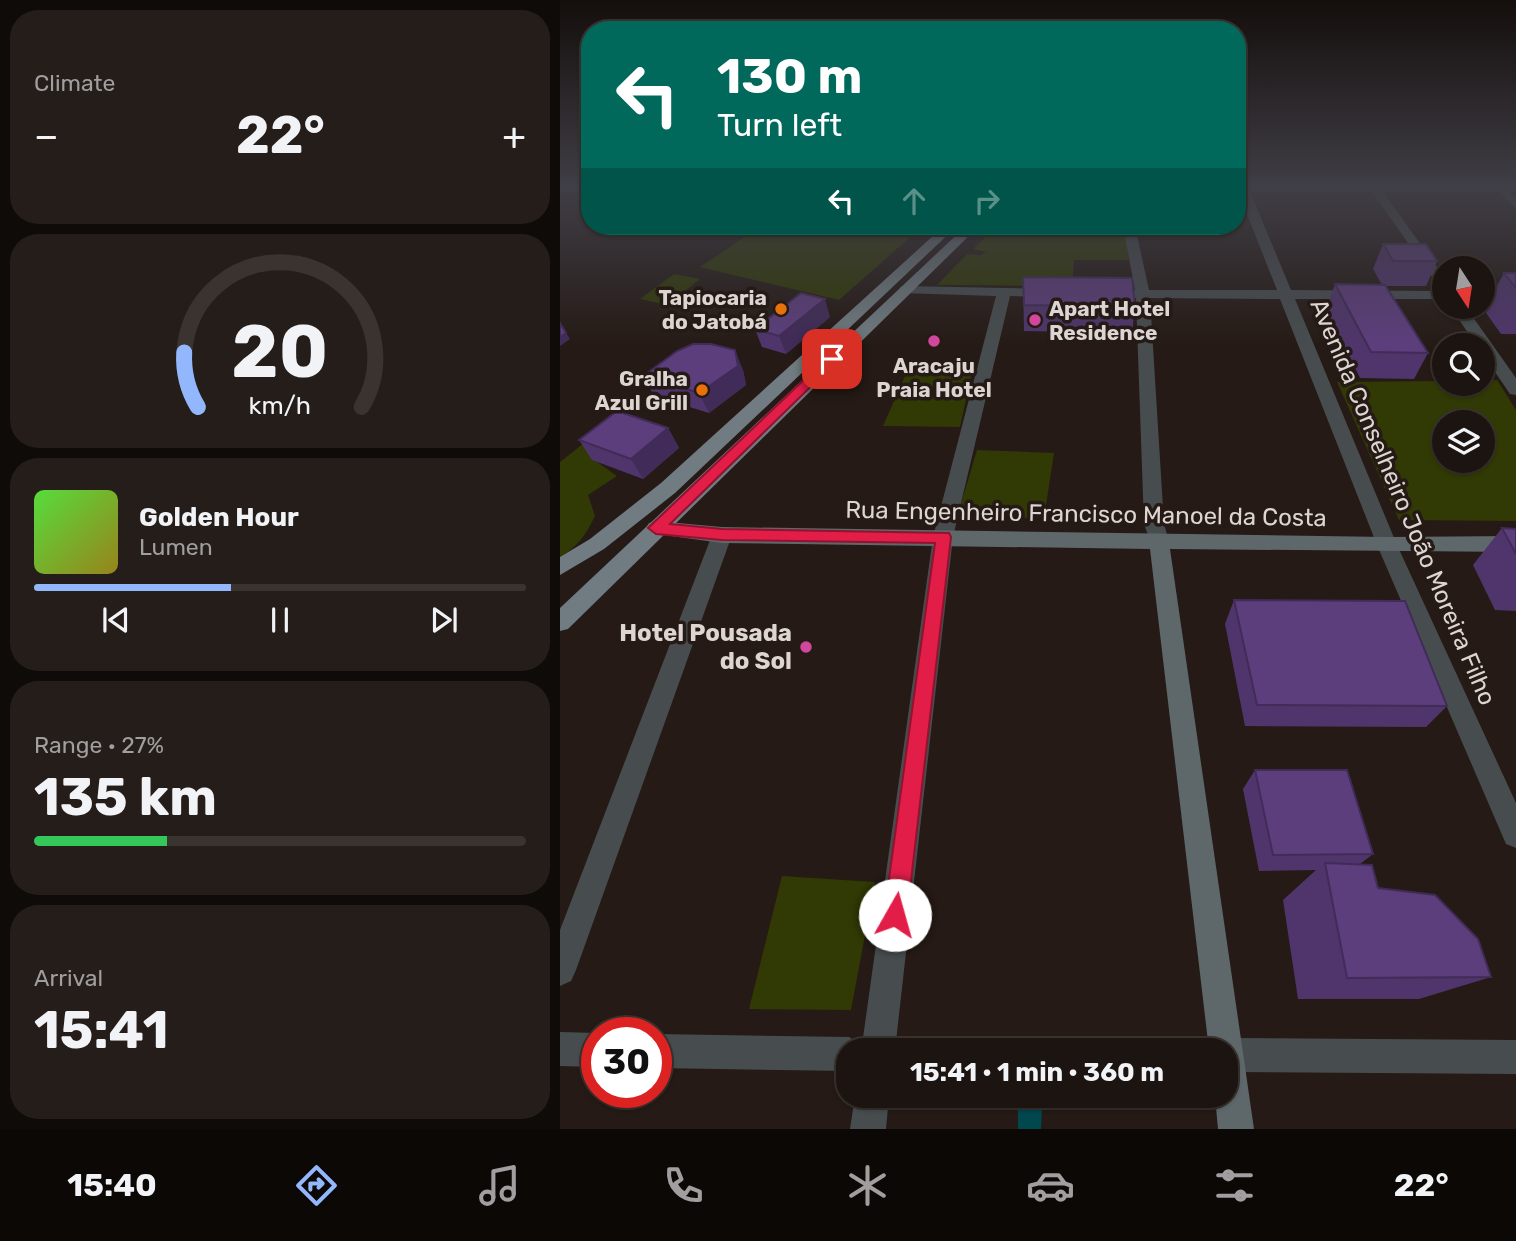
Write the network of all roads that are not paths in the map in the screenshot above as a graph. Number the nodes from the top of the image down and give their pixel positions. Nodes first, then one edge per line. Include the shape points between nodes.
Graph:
1 (927, 242) edge
2 (956, 242) edge
3 (1132, 242) edge
4 (1266, 242) edge
5 (1412, 242) edge
6 (1432, 270) edge
7 (905, 290) junction
8 (1004, 292) junction
9 (1060, 293) edge
10 (1087, 293) edge
11 (1143, 294) junction
12 (1288, 294) junction
13 (1432, 295) edge
14 (1495, 295) edge
15 (1516, 296) edge
16 (1466, 319) edge
17 (1516, 390) edge
18 (656, 528) junction
19 (722, 535) junction
20 (943, 537) junction
21 (1159, 541) junction
22 (1516, 544) edge
23 (1387, 545) junction
24 (560, 567) edge
25 (560, 622) edge
26 (1516, 834) edge
27 (560, 970) edge
28 (880, 1038) edge
29 (1224, 1038) edge
30 (560, 1049) edge
31 (581, 1050) edge
32 (672, 1051) edge
33 (836, 1054) edge
34 (1238, 1057) edge
35 (1516, 1057) edge
36 (871, 1108) edge
37 (1233, 1108) edge
38 (868, 1129) edge
39 (1236, 1129) edge

1 - 24 main road via 875,298 668,488
2 - 7 main road
3 - 11 street
4 - 12 street, Avenida Conselheiro João Moreira Filho
5 - 6 street
7 - 8 street
7 - 18 main road
8 - 9 street
8 - 20 street
10 - 11 street
11 - 12 street
11 - 21 street via 1154,524
12 - 13 street
12 - 23 street, Avenida Conselheiro João Moreira Filho
14 - 15 street
16 - 17 street
18 - 19 street, Rua Engenheiro Francisco Manoel da Costa
18 - 25 main road
19 - 20 street, Rua Engenheiro Francisco Manoel da Costa
19 - 27 street
20 - 21 street, Rua Engenheiro Francisco Manoel da Costa
20 - 28 street
21 - 23 street, Rua Engenheiro Francisco Manoel da Costa
21 - 29 street
22 - 23 street, Rua Engenheiro Francisco Manoel da Costa
23 - 26 street, Avenida Conselheiro João Moreira Filho
30 - 31 street
32 - 33 street
34 - 35 street
36 - 38 street
37 - 39 street

